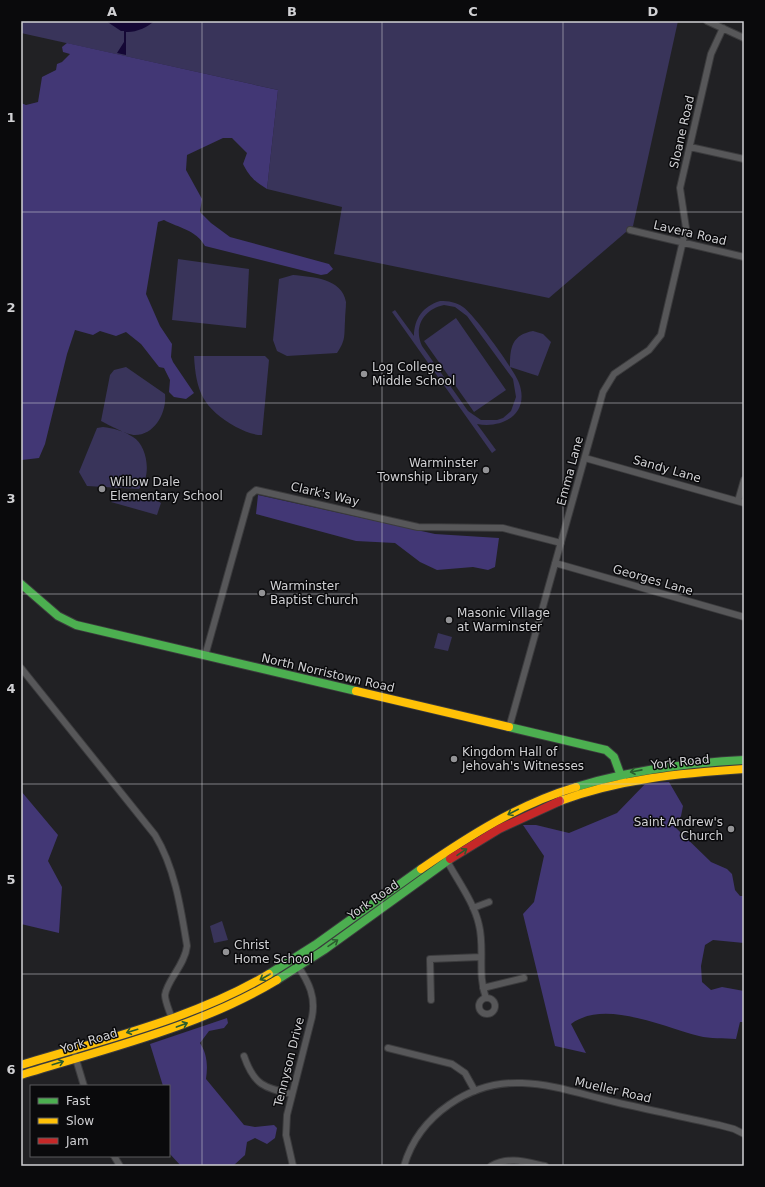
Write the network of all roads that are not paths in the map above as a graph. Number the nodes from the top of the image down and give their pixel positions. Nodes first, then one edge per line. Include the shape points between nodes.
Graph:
1 (707, 21) edge
2 (723, 28) junction
3 (744, 38) edge
4 (690, 146) junction
5 (744, 159) edge
6 (630, 230) dead end
7 (683, 243) junction
8 (744, 257) edge
9 (585, 458) junction
10 (744, 480) edge
11 (741, 502) edge
12 (561, 543) junction
13 (555, 563) junction
14 (21, 584) edge
15 (744, 617) edge
16 (205, 656) junction
17 (21, 668) edge
18 (509, 728) junction
19 (744, 760) edge
20 (744, 769) edge
21 (621, 774) junction
22 (623, 782) junction
23 (444, 854) junction
24 (448, 862) junction
25 (489, 902) dead end
26 (473, 908) junction
27 (481, 957) junction
28 (298, 966) junction
29 (524, 978) dead end
30 (483, 988) junction
31 (486, 998) dead end
32 (431, 1000) dead end
33 (172, 1019) junction
34 (388, 1048) dead end
35 (73, 1049) junction
36 (244, 1056) dead end
37 (75, 1058) junction
38 (21, 1065) edge
39 (21, 1075) edge
40 (84, 1085) edge
41 (475, 1091) junction
42 (292, 1094) junction
43 (744, 1134) edge
44 (114, 1157) edge
45 (119, 1166) edge
46 (293, 1166) edge
47 (404, 1166) edge
48 (491, 1166) edge
49 (545, 1166) edge

1 - 2 street
2 - 3 street
2 - 4 street, Sloane Road via 711,54
4 - 5 street
4 - 7 street, Sloane Road via 680,188 686,228
6 - 7 street, Lavera Road
7 - 8 street, Lavera Road
7 - 9 street, Emma Lane via 661,335 649,350 608,381
9 - 11 street, Sandy Lane
9 - 12 street, Emma Lane
10 - 11 street
12 - 13 street, Emma Lane
12 - 16 street, Clark's Way via 503,528 418,528 256,490 250,495
13 - 15 street, Georges Lane
13 - 18 street, Emma Lane
14 - 16 main road, North Norristown Road via 58,616 76,625
16 - 18 main road, North Norristown Road
17 - 33 street via 163,849 173,876 186,946 185,957 166,991
18 - 21 main road, North Norristown Road via 606,750 614,757
19 -> 21 main road, York Road via 662,766
20 - 22 main road, York Road via 682,773
21 - 22 main road, North Norristown Road
21 -> 23 main road, York Road via 534,802 484,828
24 -> 22 main road, York Road via 500,829 538,810
23 - 24 street
23 -> 33 main road, York Road via 275,971 218,1001
24 - 26 street
28 -> 24 main road, York Road
25 - 26 street
26 - 27 street via 479,924
27 - 30 street
27 - 32 street via 430,959
37 -> 28 main road, York Road via 174,1028 224,1009
28 - 42 street, Tennyson Drive via 311,991 313,1004
29 - 30 street
30 - 31 street
33 -> 35 main road, York Road
34 - 41 street via 452,1064 465,1073
35 - 37 street
35 - 38 main road, York Road
36 - 42 street via 251,1075 260,1084
39 -> 37 main road, York Road
37 - 40 street
41 - 43 street, Mueller Road via 504,1083 542,1085 719,1125
41 - 47 street, Mueller Road via 453,1102 432,1120 413,1144
42 - 46 street, Tennyson Drive via 286,1128
44 - 45 street
48 - 49 street via 509,1160

